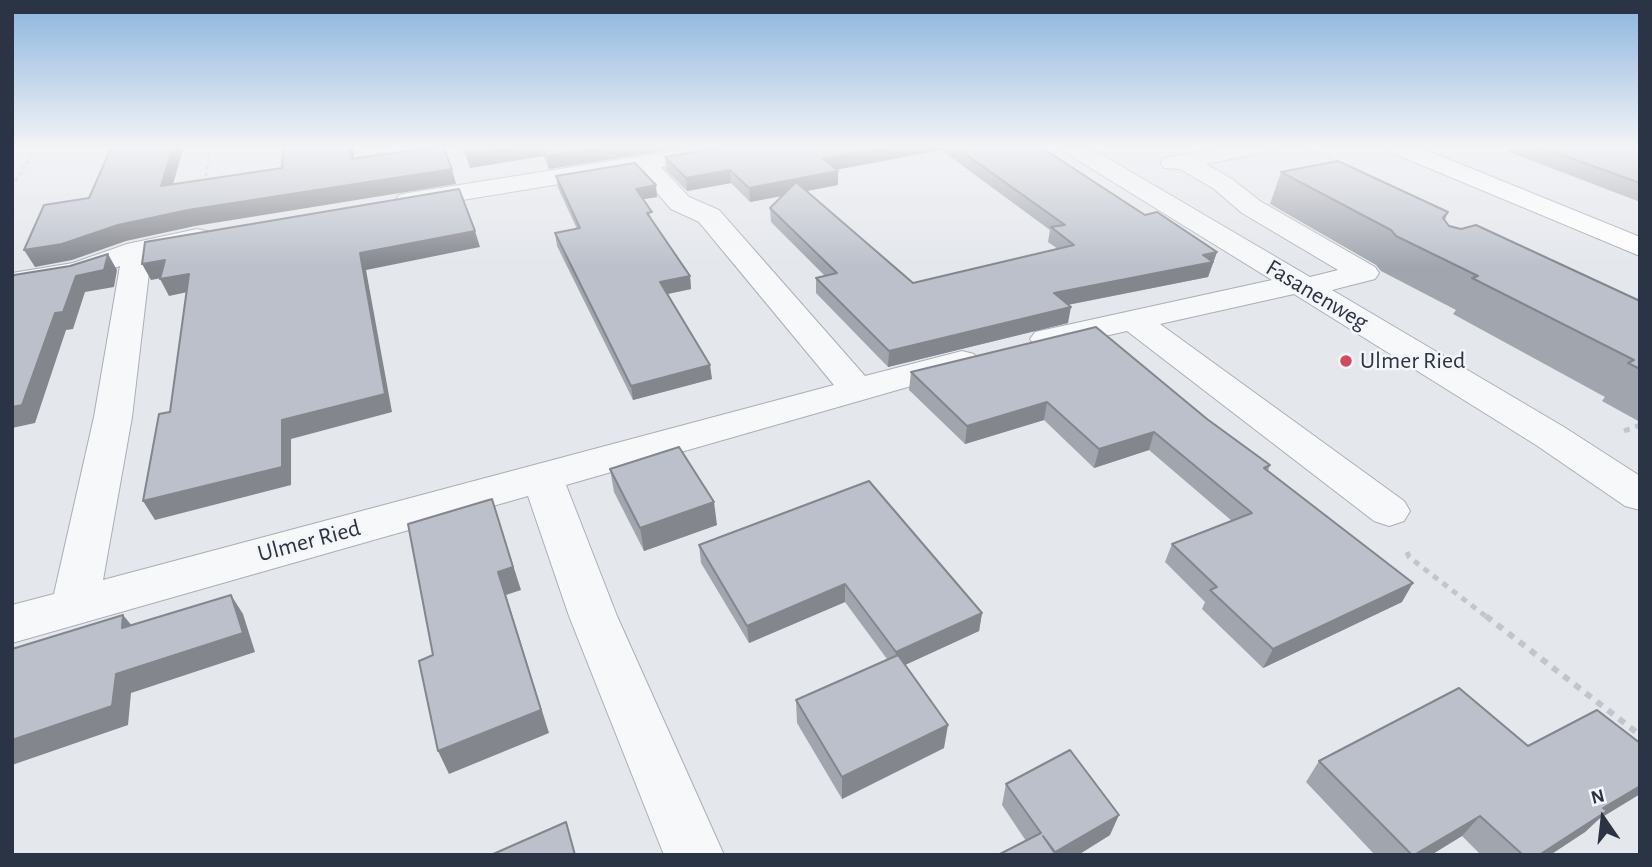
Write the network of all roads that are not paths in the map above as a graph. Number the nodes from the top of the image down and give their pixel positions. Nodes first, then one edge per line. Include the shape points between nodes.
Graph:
1 (496, 186) edge
2 (665, 186) edge
3 (1141, 186) edge
4 (1226, 186) edge
5 (1494, 186) edge
6 (378, 206) edge
7 (222, 233) edge
8 (1640, 247) edge
9 (137, 250) junction
10 (12, 263) edge
11 (12, 282) edge
12 (1302, 286) junction
13 (1133, 320) junction
14 (857, 389) junction
15 (542, 476) junction
16 (1640, 496) edge
17 (1389, 511) road end
18 (75, 605) junction
19 (12, 624) edge
20 (694, 855) edge

1 - 6 street
2 - 14 street via 680,203 709,216
3 - 12 street, Fasanenweg
4 - 12 street, Ulmer Ried via 1251,207 1371,271
5 - 8 main road
7 - 9 street
9 - 10 street
9 - 11 street via 79,271
9 - 18 street via 113,417
12 - 13 street, Ulmer Ried
12 - 16 street, Fasanenweg
13 - 14 street, Ulmer Ried
13 - 17 street
14 - 15 street, Ulmer Ried
15 - 18 street, Ulmer Ried
15 - 20 street via 593,616
18 - 19 street, Ulmer Ried

